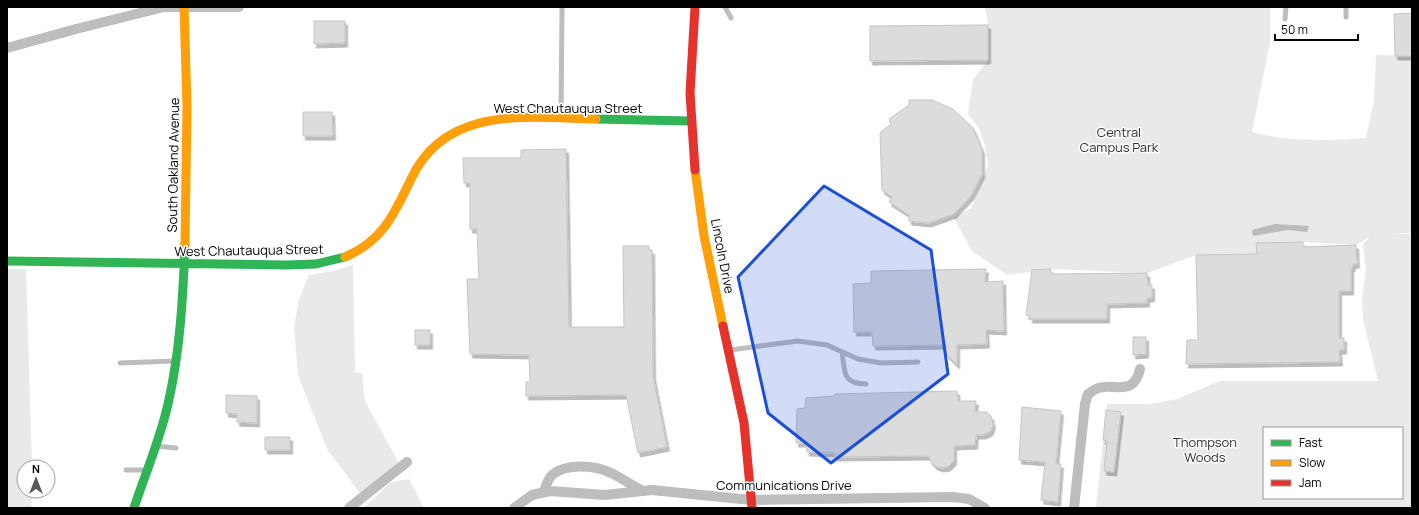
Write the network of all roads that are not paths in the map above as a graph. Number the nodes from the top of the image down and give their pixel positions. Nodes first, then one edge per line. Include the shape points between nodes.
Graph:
1 (184, 7) edge
2 (239, 7) edge
3 (562, 7) edge
4 (695, 7) edge
5 (725, 7) edge
6 (1286, 7) edge
7 (1346, 7) edge
8 (1346, 17) dead end
9 (731, 18) dead end
10 (1285, 19) dead end
11 (7, 48) edge
12 (561, 118) junction
13 (690, 121) junction
14 (7, 261) edge
15 (184, 265) junction
16 (730, 350) junction
17 (842, 352) junction
18 (176, 361) junction
19 (918, 362) dead end
20 (120, 363) dead end
21 (1140, 369) dead end
22 (866, 384) dead end
23 (156, 446) junction
24 (176, 448) dead end
25 (407, 462) dead end
26 (126, 470) dead end
27 (146, 470) junction
28 (641, 490) junction
29 (544, 492) junction
30 (751, 504) edge
31 (134, 508) edge
32 (349, 508) edge
33 (514, 508) edge
34 (985, 508) edge
35 (1074, 508) edge

1 - 2 street
1 - 11 street via 164,7
1 - 15 street, South Oakland Avenue via 187,54
3 - 12 lane
4 - 13 street, Lincoln Drive
5 - 9 lane
6 - 10 lane
7 - 8 lane
12 - 13 street, West Chautauqua Street
12 - 15 street, West Chautauqua Street via 493,119 467,126 440,139 413,174 387,227 364,248 336,261 313,264
13 - 16 street, Lincoln Drive via 705,238
14 - 15 street, West Chautauqua Street
15 - 18 street, South Oakland Avenue
16 - 17 lane via 798,341 827,345
16 - 30 street, Lincoln Drive via 748,451
17 - 19 lane via 858,359 881,363
17 - 22 lane via 849,381 854,384
18 - 20 lane
18 - 23 street, South Oakland Avenue via 168,405
21 - 35 street via 1137,379 1131,384 1121,388 1096,388 1088,394
23 - 24 lane
23 - 27 street, South Oakland Avenue
25 - 32 street
26 - 27 lane
27 - 31 street, South Oakland Avenue
28 - 29 street, Communications Drive via 605,495
28 - 29 street via 610,472 574,467 553,475
28 - 30 street, Communications Drive
29 - 33 street, Communications Drive via 532,495
30 - 34 street, Communications Drive via 953,497 969,499

